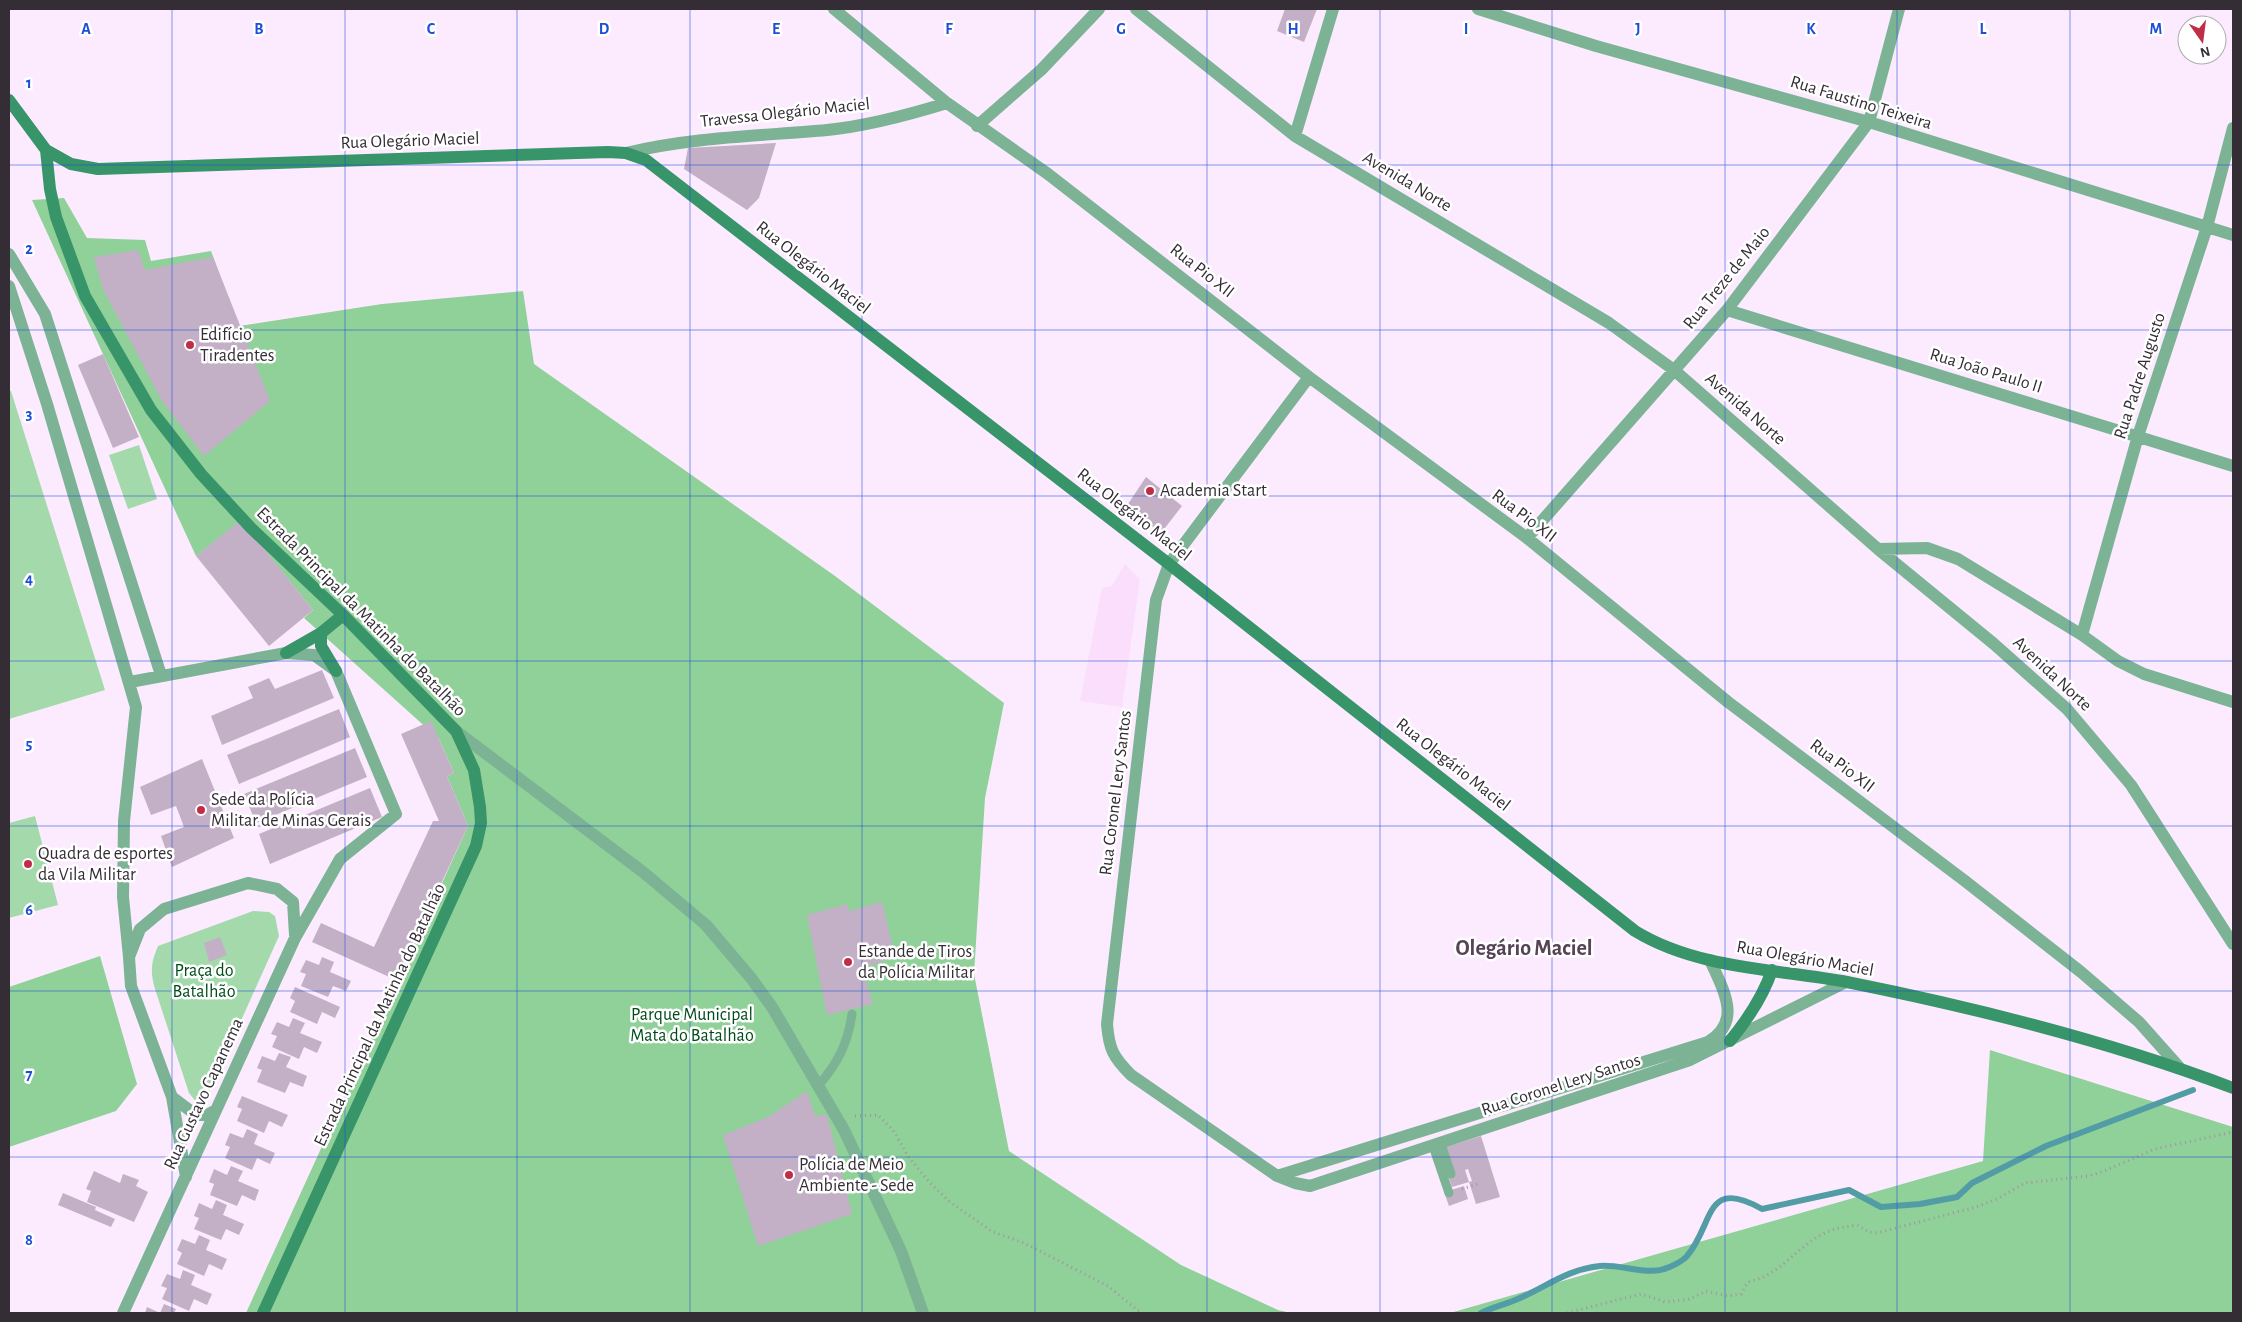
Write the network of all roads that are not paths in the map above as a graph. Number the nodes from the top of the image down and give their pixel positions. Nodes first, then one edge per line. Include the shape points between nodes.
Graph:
1 (834, 9) edge
2 (1099, 9) edge
3 (1136, 9) edge
4 (1333, 9) edge
5 (1478, 9) edge
6 (1899, 9) edge
7 (9, 100) edge
8 (947, 103) junction
9 (1869, 122) junction
10 (977, 126) junction
11 (2233, 128) edge
12 (1295, 136) junction
13 (46, 150) junction
14 (626, 153) junction
15 (2206, 227) junction
16 (2233, 235) edge
17 (9, 254) edge
18 (9, 286) edge
19 (1727, 310) junction
20 (1674, 370) junction
21 (1309, 377) junction
22 (2138, 436) junction
23 (2233, 466) edge
24 (1527, 538) junction
25 (1878, 549) junction
26 (1169, 564) junction
27 (343, 616) junction
28 (321, 633) junction
29 (2082, 635) junction
30 (286, 654) junction
31 (336, 671) junction
32 (161, 675) junction
33 (130, 682) junction
34 (2233, 702) edge
35 (456, 731) junction
36 (295, 938) junction
37 (2233, 944) edge
38 (129, 957) junction
39 (1710, 960) junction
40 (1772, 970) junction
41 (1846, 982) junction
42 (852, 1014) dead end
43 (1730, 1041) junction
44 (1712, 1043) junction
45 (2179, 1067) junction
46 (818, 1086) junction
47 (2233, 1088) edge
48 (172, 1097) junction
49 (216, 1110) junction
50 (1437, 1145) junction
51 (1451, 1174) dead end
52 (1277, 1176) junction
53 (186, 1177) junction
54 (1449, 1193) road end
55 (123, 1313) edge
56 (263, 1313) edge
57 (923, 1313) edge

1 - 8 street, Rua Pio XII
2 - 10 street via 1041,70
3 - 12 street, Avenida Norte
4 - 12 street
5 - 9 street, Rua Faustino Teixeira via 1596,46
6 - 9 street, Rua Treze de Maio
7 - 13 street, Rua Olegário Maciel
8 - 10 street, Rua Pio XII
8 - 14 street, Travessa Olegário Maciel via 899,117 829,130 682,142
9 - 15 street, Rua Faustino Teixeira
9 - 19 street, Rua Treze de Maio
10 - 21 street, Rua Pio XII via 1048,174
11 - 15 street, Rua Padre Augusto
12 - 20 street, Avenida Norte via 1608,323
13 - 14 street, Rua Olegário Maciel via 71,164 98,169 522,153
13 - 27 street, Estrada Principal da Matinha do Batalhão via 56,218 85,296 151,410 201,474 251,528
14 - 26 street, Rua Olegário Maciel via 646,160
15 - 16 street, Rua Faustino Teixeira
15 - 22 street, Rua Padre Augusto
17 - 32 street via 45,314
18 - 33 street
19 - 20 street, Rua Treze de Maio
19 - 22 street, Rua João Paulo II
20 - 24 street, Rua Treze de Maio
20 - 25 street, Avenida Norte
21 - 24 street, Rua Pio XII
21 - 26 street, Rua Coronel Lery Santos
22 - 23 street, Rua João Paulo II
22 - 29 street, Rua Padre Augusto
24 - 45 street, Rua Pio XII via 1728,702 2081,972 2140,1022
25 - 29 street via 1927,548 1958,559
25 - 37 street, Avenida Norte via 2067,709 2131,785
26 - 39 street, Rua Olegário Maciel via 1635,931 1650,940
26 - 52 street, Rua Coronel Lery Santos via 1156,600 1106,1024 1108,1044 1115,1059 1130,1075
27 - 28 street
27 - 35 street, Estrada Principal da Matinha do Batalhão
28 - 30 street
28 - 31 street via 322,646
29 - 34 street via 2118,661 2144,674
30 - 31 street via 314,655
30 - 32 street
31 - 36 street, Rua Gustavo Capanema via 396,814 340,859
32 - 33 street
33 - 38 street via 136,707 125,813 123,897
35 - 46 street via 643,872 706,925 772,1006
35 - 56 street, Estrada Principal da Matinha do Batalhão via 474,770 481,823 476,846
36 - 38 street via 293,902 277,889 248,883 164,909 140,929
36 - 49 street, Rua Gustavo Capanema
38 - 48 street via 131,986
39 - 40 street, Rua Olegário Maciel
39 - 44 street via 1728,1008 1726,1024
40 - 41 street, Rua Olegário Maciel
40 - 43 street via 1750,1015
41 - 43 street, Rua Coronel Lery Santos
41 - 45 street, Rua Olegário Maciel via 1978,1011
42 - 46 lane via 846,1045
43 - 44 street, Rua Coronel Lery Santos
44 - 50 street, Rua Coronel Lery Santos via 1646,1076
44 - 52 street, Rua Coronel Lery Santos
45 - 47 street, Rua Olegário Maciel
46 - 57 street via 902,1251
48 - 49 street via 196,1115
48 - 53 street
49 - 53 street, Rua Gustavo Capanema
50 - 51 lane
50 - 52 street, Rua Coronel Lery Santos via 1310,1186
50 - 54 lane
53 - 55 street, Rua Gustavo Capanema

